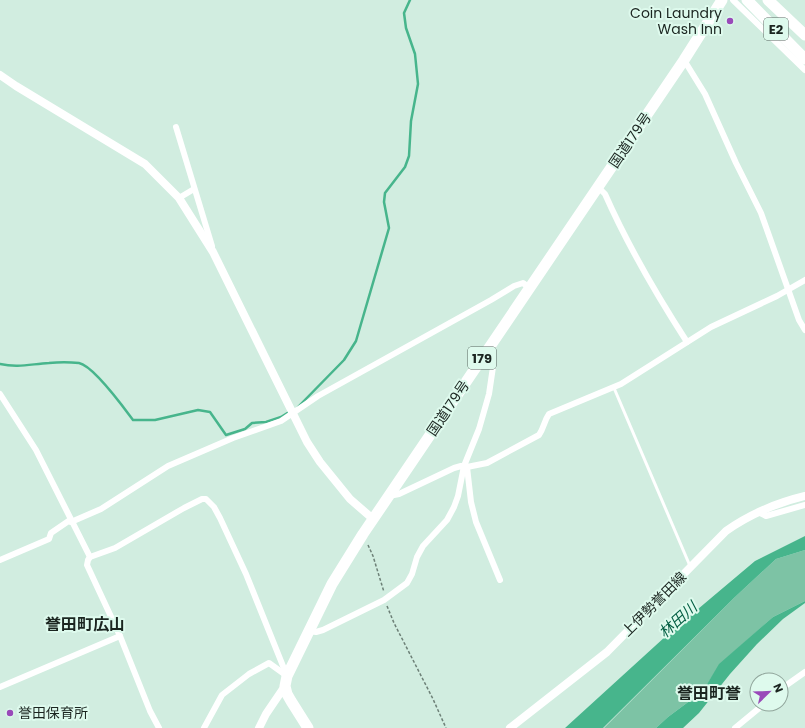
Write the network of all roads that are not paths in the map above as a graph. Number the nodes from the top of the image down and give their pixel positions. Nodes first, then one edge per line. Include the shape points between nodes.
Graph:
1 (722, 0) edge
2 (733, 0) edge
3 (747, 0) edge
4 (768, 0) edge
5 (805, 35) edge
6 (805, 59) edge
7 (684, 60) junction
8 (805, 70) edge
9 (0, 75) edge
10 (176, 127) dead end
11 (598, 187) junction
12 (194, 189) junction
13 (180, 198) junction
14 (213, 252) junction
15 (805, 280) edge
16 (530, 288) junction
17 (788, 290) junction
18 (805, 330) edge
19 (687, 342) junction
20 (488, 350) junction
21 (614, 388) junction
22 (0, 394) edge
23 (291, 412) junction
24 (466, 467) junction
25 (390, 494) junction
26 (805, 496) edge
27 (805, 504) edge
28 (758, 512) junction
29 (373, 518) junction
30 (71, 521) junction
31 (90, 557) junction
32 (0, 560) edge
33 (691, 567) junction
34 (500, 580) dead end
35 (309, 630) junction
36 (120, 636) junction
37 (805, 672) edge
38 (286, 681) junction
39 (789, 683) edge
40 (0, 688) edge
41 (754, 712) edge
42 (159, 728) edge
43 (204, 728) edge
44 (259, 728) edge
45 (308, 728) edge
46 (510, 728) edge
47 (735, 728) edge

1 - 7 highway, 国道179号 / 179
2 - 8 street
3 - 6 highway, E2
4 - 5 highway, E2
7 - 11 highway, 国道179号 / 179
7 - 17 street via 705,94 761,213
9 - 13 street via 145,164
10 - 12 street
11 - 16 highway, 国道179号 / 179
11 - 19 street via 654,291
12 - 13 street
12 - 14 street
13 - 14 street
14 - 23 street
15 - 17 street
16 - 20 highway, 国道179号 / 179
16 - 23 street via 523,283 514,286
17 - 18 street
17 - 19 street via 710,327
19 - 21 street
20 - 24 street via 494,367 489,394
20 - 25 highway, 国道179号 / 179
21 - 24 street via 549,414 544,420 543,430 538,435 487,463
21 - 33 lane
22 - 30 street via 36,450
23 - 29 street via 307,442 334,480 350,499
23 - 30 street via 281,421 168,466 101,509
24 - 25 street via 454,468 399,494
24 - 34 street via 476,522
24 - 35 street via 458,496 447,520 423,546 407,583 384,600 323,630
25 - 29 highway, 国道179号 / 179
26 - 28 street, 上伊勢誉田線 via 782,501
27 - 28 street via 766,516
28 - 33 street, 上伊勢誉田線 via 726,531
29 - 35 highway, 国道179号 / 179 via 332,584
30 - 31 street
30 - 32 street via 51,533 49,539
31 - 36 street via 87,565
31 - 38 street via 115,548 184,508 206,499 220,518 246,574
33 - 46 street, 上伊勢誉田線 via 606,652
35 - 38 highway, 国道179号 / 179
36 - 40 street
36 - 42 street
37 - 39 street
38 - 43 street via 269,663 249,674 222,695
38 - 44 street
38 - 45 highway via 290,702
41 - 47 street

